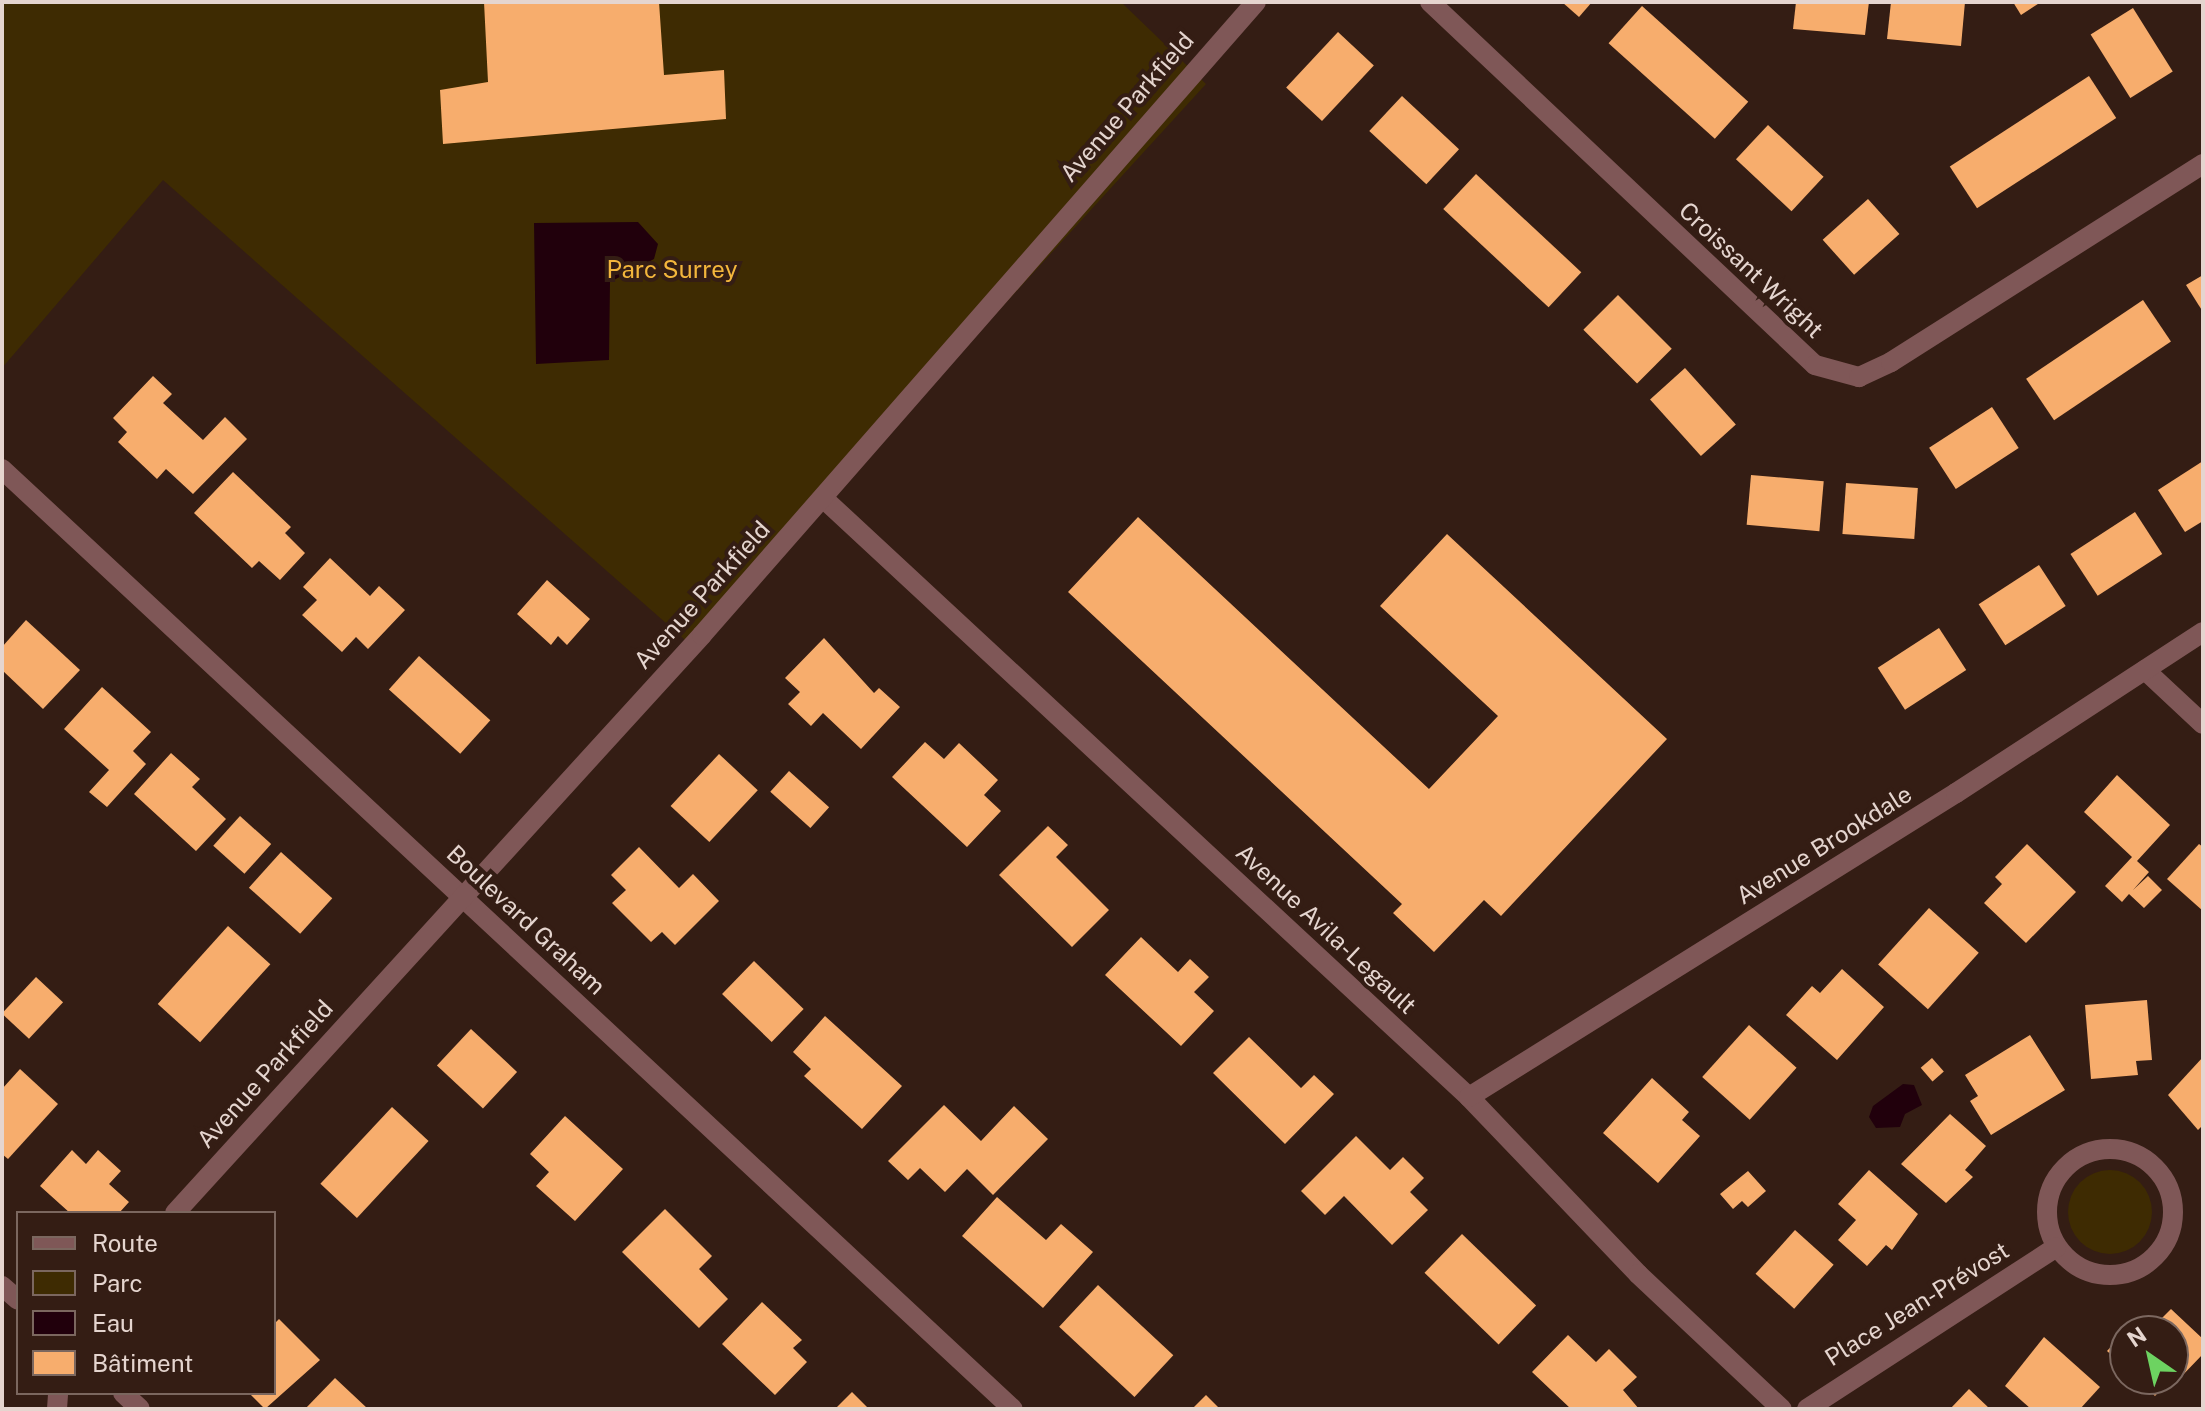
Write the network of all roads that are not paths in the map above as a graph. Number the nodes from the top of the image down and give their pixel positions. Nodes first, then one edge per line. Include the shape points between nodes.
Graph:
1 (1256, 2) edge
2 (1430, 2) edge
3 (2203, 164) edge
4 (2, 469) edge
5 (823, 498) junction
6 (2203, 632) edge
7 (2145, 670) junction
8 (2203, 724) edge
9 (460, 894) junction
10 (1469, 1097) junction
11 (177, 1211) edge
12 (2056, 1247) junction
13 (125, 1395) edge
14 (140, 1409) edge
15 (1013, 1409) edge
16 (1782, 1409) edge
17 (1807, 1409) edge

1 - 5 street, Avenue Parkfield
2 - 3 street, Croissant Wright via 1815,365 1859,377 1891,362
4 - 9 street, Boulevard Graham
5 - 9 street, Avenue Parkfield
5 - 10 street, Avenue Avila-Legault
6 - 7 street, Avenue Brookdale
7 - 8 street
7 - 10 street, Avenue Brookdale
9 - 11 street, Avenue Parkfield
9 - 15 street, Boulevard Graham
10 - 16 street, Avenue Avila-Legault via 1638,1274
12 - 12 street via 2072,1264 2094,1274 2118,1275 2151,1261 2166,1242 2173,1220 2171,1196 2161,1174 2144,1158 2121,1150 2097,1150 2074,1159 2057,1177 2047,1199 2047,1223
12 - 17 street, Place Jean-Prévost
13 - 14 street

